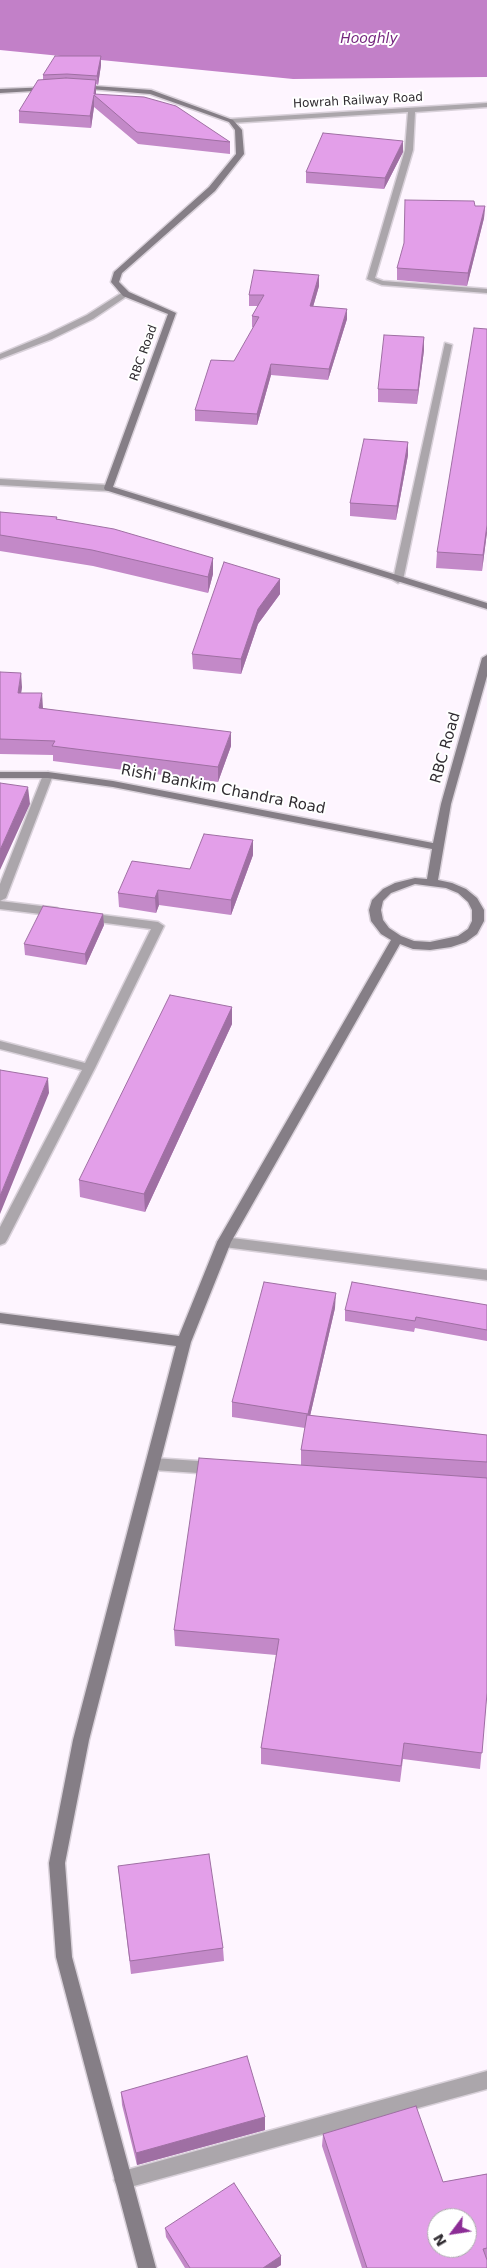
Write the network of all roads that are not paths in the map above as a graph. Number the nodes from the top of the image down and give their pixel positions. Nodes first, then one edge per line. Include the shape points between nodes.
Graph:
1 (0, 91) edge
2 (487, 105) edge
3 (412, 110) junction
4 (230, 121) junction
5 (487, 291) edge
6 (126, 294) junction
7 (448, 344) dead end
8 (0, 357) edge
9 (0, 482) edge
10 (108, 488) junction
11 (398, 580) junction
12 (487, 606) edge
13 (487, 658) edge
14 (0, 775) edge
15 (48, 775) junction
16 (438, 847) junction
17 (432, 881) junction
18 (0, 898) edge
19 (0, 905) edge
20 (483, 921) edge
21 (397, 939) junction
22 (0, 1045) edge
23 (89, 1068) junction
24 (0, 1240) edge
25 (224, 1242) junction
26 (487, 1276) edge
27 (0, 1318) edge
28 (184, 1342) junction
29 (153, 1464) junction
30 (232, 1469) edge
31 (487, 2080) edge
32 (123, 2180) junction
33 (147, 2268) edge

1 - 4 main road via 63,87 151,92
2 - 3 street, Howrah Railway Road
3 - 4 street, Howrah Railway Road
3 - 5 street via 409,150 371,279 382,283
4 - 6 main road via 238,130 240,154 212,189 118,272 115,282
6 - 8 street via 66,329
6 - 10 main road, RBC Road via 172,313
7 - 11 street
9 - 10 street
10 - 11 main road
11 - 12 main road
13 - 16 main road, RBC Road via 446,804
14 - 15 main road, Rishi Bankim Chandra Road
15 - 16 main road, Rishi Bankim Chandra Road via 113,784
15 - 18 street
16 - 17 main road, RBC Road
17 - 20 main road via 467,895
17 - 21 main road via 400,885 378,900 375,910 377,921
19 - 23 street via 158,926
20 - 21 main road via 462,939 448,944 422,945
21 - 25 main road
22 - 23 street
23 - 24 street
25 - 26 street
25 - 28 main road
27 - 28 main road
28 - 29 main road
29 - 30 street
29 - 32 main road via 81,1740 57,1863 64,1957
31 - 32 street
32 - 33 main road

